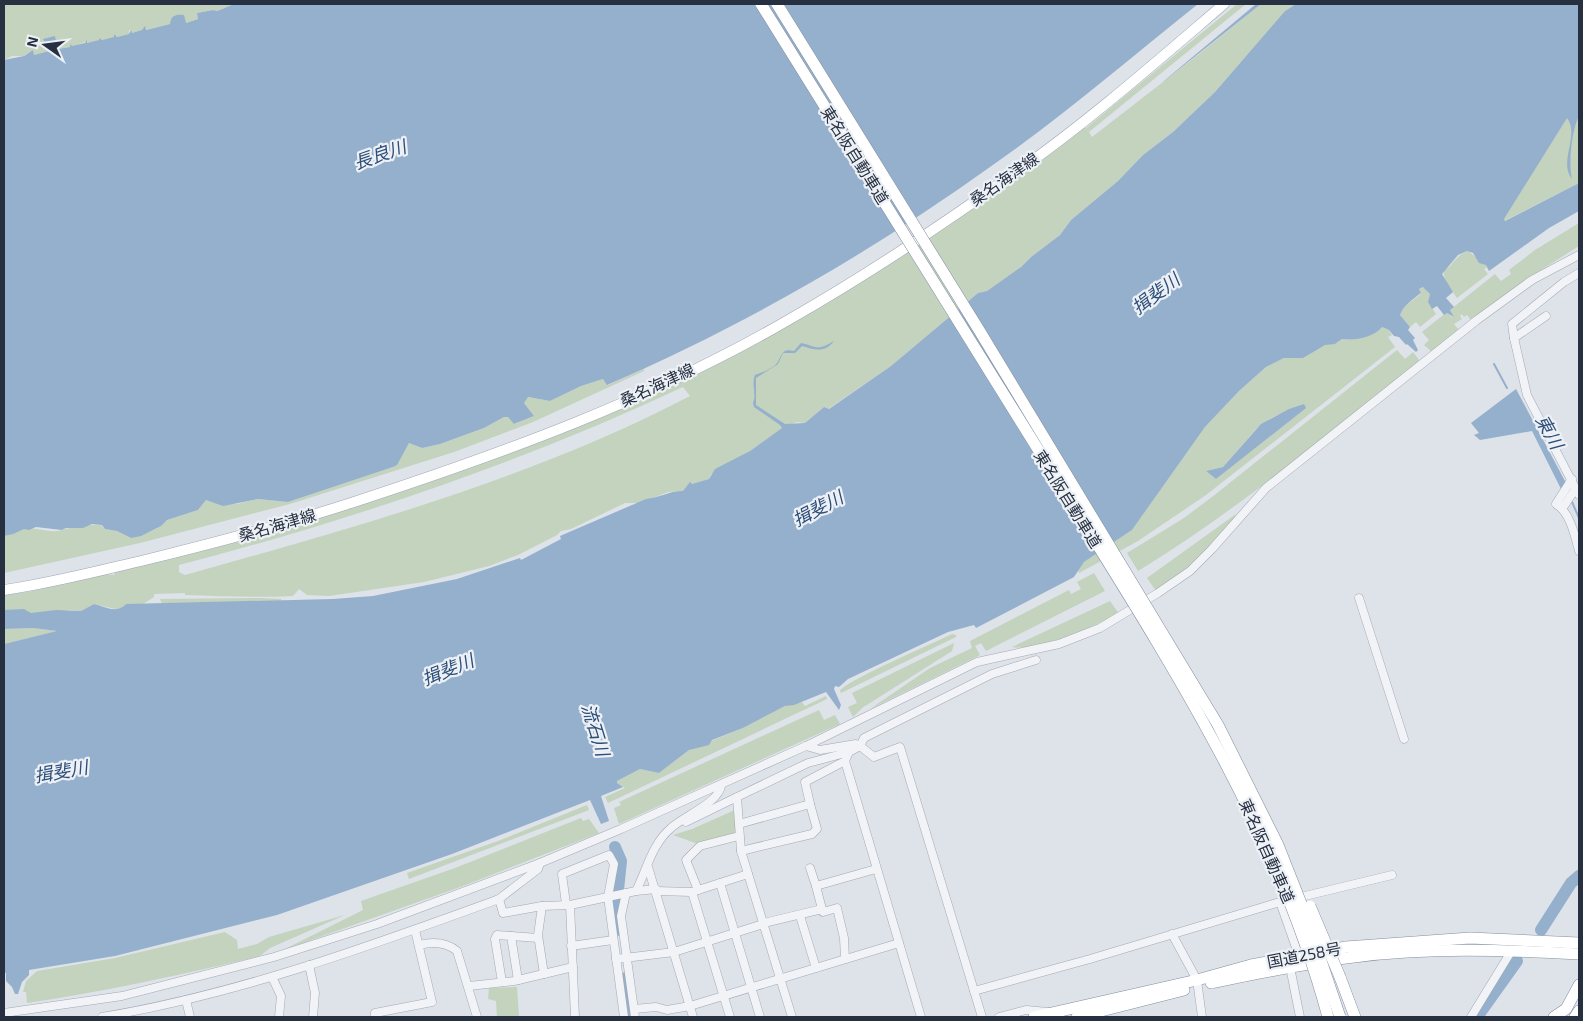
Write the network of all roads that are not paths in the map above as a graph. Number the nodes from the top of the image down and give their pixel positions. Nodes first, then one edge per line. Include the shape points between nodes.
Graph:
1 (760, 4) edge
2 (777, 4) edge
3 (1224, 4) edge
4 (1579, 255) edge
5 (1579, 273) edge
6 (1546, 316) dead end
7 (1514, 338) junction
8 (1572, 478) junction
9 (1578, 492) edge
10 (1562, 508) junction
11 (1579, 522) edge
12 (1571, 525) junction
13 (1579, 550) edge
14 (4, 590) edge
15 (1359, 598) dead end
16 (1036, 660) dead end
17 (1404, 739) dead end
18 (806, 746) junction
19 (860, 746) junction
20 (849, 752) junction
21 (845, 761) junction
22 (721, 786) junction
23 (737, 797) junction
24 (810, 804) junction
25 (740, 824) junction
26 (668, 830) junction
27 (740, 836) junction
28 (1278, 845) junction
29 (741, 851) junction
30 (540, 863) junction
31 (648, 867) junction
32 (810, 868) dead end
33 (876, 869) junction
34 (748, 874) junction
35 (1392, 875) dead end
36 (720, 883) junction
37 (816, 886) junction
38 (656, 890) junction
39 (636, 891) junction
40 (695, 891) junction
41 (623, 894) junction
42 (609, 897) junction
43 (499, 899) junction
44 (1280, 902) junction
45 (568, 905) junction
46 (542, 906) junction
47 (822, 909) junction
48 (800, 916) junction
49 (765, 923) junction
50 (415, 930) junction
51 (734, 933) junction
52 (1172, 934) junction
53 (511, 936) junction
54 (538, 938) junction
55 (613, 940) junction
56 (707, 941) junction
57 (1579, 942) edge
58 (899, 943) junction
59 (419, 945) junction
60 (571, 946) junction
61 (1512, 950) junction
62 (674, 952) junction
63 (1579, 954) edge
64 (1299, 956) junction
65 (622, 958) junction
66 (845, 959) junction
67 (309, 965) junction
68 (573, 967) junction
69 (1290, 967) junction
70 (816, 968) junction
71 (544, 974) junction
72 (272, 977) junction
73 (780, 979) junction
74 (518, 980) junction
75 (502, 982) junction
76 (1197, 983) junction
77 (1579, 984) edge
78 (469, 986) junction
79 (751, 988) junction
80 (974, 991) junction
81 (724, 996) junction
82 (186, 1000) junction
83 (690, 1006) junction
84 (1579, 1011) edge
85 (4, 1013) edge
86 (635, 1013) edge
87 (1051, 1013) junction
88 (102, 1017) edge
89 (190, 1017) edge
90 (279, 1017) edge
91 (313, 1017) edge
92 (375, 1017) edge
93 (477, 1017) edge
94 (576, 1017) edge
95 (624, 1017) edge
96 (693, 1017) edge
97 (730, 1017) edge
98 (760, 1017) edge
99 (792, 1017) edge
100 (922, 1017) edge
101 (982, 1017) edge
102 (999, 1017) edge
103 (1034, 1017) edge
104 (1077, 1017) edge
105 (1202, 1017) edge
106 (1300, 1017) edge
107 (1328, 1017) edge
108 (1340, 1017) edge
109 (1355, 1017) edge
110 (1471, 1017) edge
111 (1554, 1017) edge
112 (1575, 1017) edge

1 - 107 highway, 東名阪自動車道, bridge via 1209,730 1269,849 1297,919
2 - 28 highway, 東名阪自動車道, bridge via 1188,674 1245,776
3 - 14 main road, 桑名海津線 via 1113,98 1017,172 796,316 682,374 525,442 300,520 89,573
4 - 18 street via 1532,280 1476,320 1302,458 1266,488 1190,571 1158,593 1077,638 977,662
5 - 7 street via 1512,324
6 - 7 street
7 - 8 street via 1527,395
8 - 9 street
8 - 10 street via 1556,504
9 - 10 street
10 - 12 street
11 - 12 street
12 - 13 street
15 - 17 street
16 - 19 street via 992,674 864,738
18 - 19 street via 820,750
18 - 22 street
19 - 20 street
19 - 80 street via 874,757 900,747
20 - 21 street
20 - 23 street via 808,764
21 - 24 street via 805,782
21 - 33 street
22 - 26 street via 705,805
22 - 30 street
23 - 25 street
23 - 26 street
24 - 25 street
24 - 29 street via 817,829 812,834
25 - 27 street
26 - 31 street via 658,840
27 - 29 street
27 - 40 street via 700,846 686,860
28 - 108 highway, 東名阪自動車道, bridge
28 - 109 highway, bridge via 1291,863
29 - 34 street
30 - 43 street via 538,869
30 - 85 street via 377,924 274,957 122,996
31 - 38 street
31 - 39 street
32 - 37 street
33 - 37 street
33 - 58 street
34 - 36 street
34 - 49 street
35 - 44 street
36 - 40 street
36 - 51 street
37 - 47 street
38 - 39 street
38 - 40 street
38 - 62 street
39 - 41 street
40 - 56 street
41 - 42 street
41 - 65 street
42 - 45 street
42 - 45 street via 614,864 609,854 562,874
42 - 55 street
43 - 46 street via 503,913
43 - 50 street
44 - 52 street
44 - 64 street
45 - 46 street
45 - 60 street
46 - 54 street
47 - 48 street
47 - 66 street via 822,912 836,908 844,938
48 - 49 street
48 - 70 street
49 - 51 street
49 - 73 street
50 - 59 street
50 - 67 street
51 - 56 street
51 - 79 street
52 - 76 street
52 - 80 street
53 - 54 street
53 - 74 street
53 - 75 street via 498,935 494,939
54 - 71 street
55 - 60 street
55 - 65 street
56 - 62 street
56 - 81 street
57 - 64 highway, 国道258号 via 1470,938 1346,947
58 - 66 street
58 - 100 street
59 - 78 street via 430,942 454,948 460,955
59 - 92 street via 432,1002 375,1013
60 - 68 street
61 - 63 highway, 国道258号
61 - 69 highway, 国道258号 via 1407,952
61 - 110 street
62 - 65 street
62 - 83 street
64 - 76 highway, 国道258号 via 1251,965
65 - 86 street
65 - 95 street
66 - 70 street
67 - 72 street
67 - 91 street via 315,993
68 - 71 street
68 - 94 street
69 - 76 highway, 国道258号
69 - 106 street
70 - 73 street
71 - 74 street
72 - 82 street
72 - 90 street via 281,996
73 - 79 street
73 - 99 street
74 - 75 street
75 - 78 street
76 - 87 highway, 国道258号
76 - 104 highway, 国道258号
76 - 105 street
77 - 111 highway via 1566,1009
78 - 93 street
79 - 81 street
79 - 98 street
80 - 101 street
81 - 83 street
81 - 97 street
82 - 88 street
82 - 89 street
83 - 86 street via 667,1010 656,1007
83 - 96 street
84 - 112 highway
87 - 102 street via 1026,1010
87 - 103 highway, 国道258号

